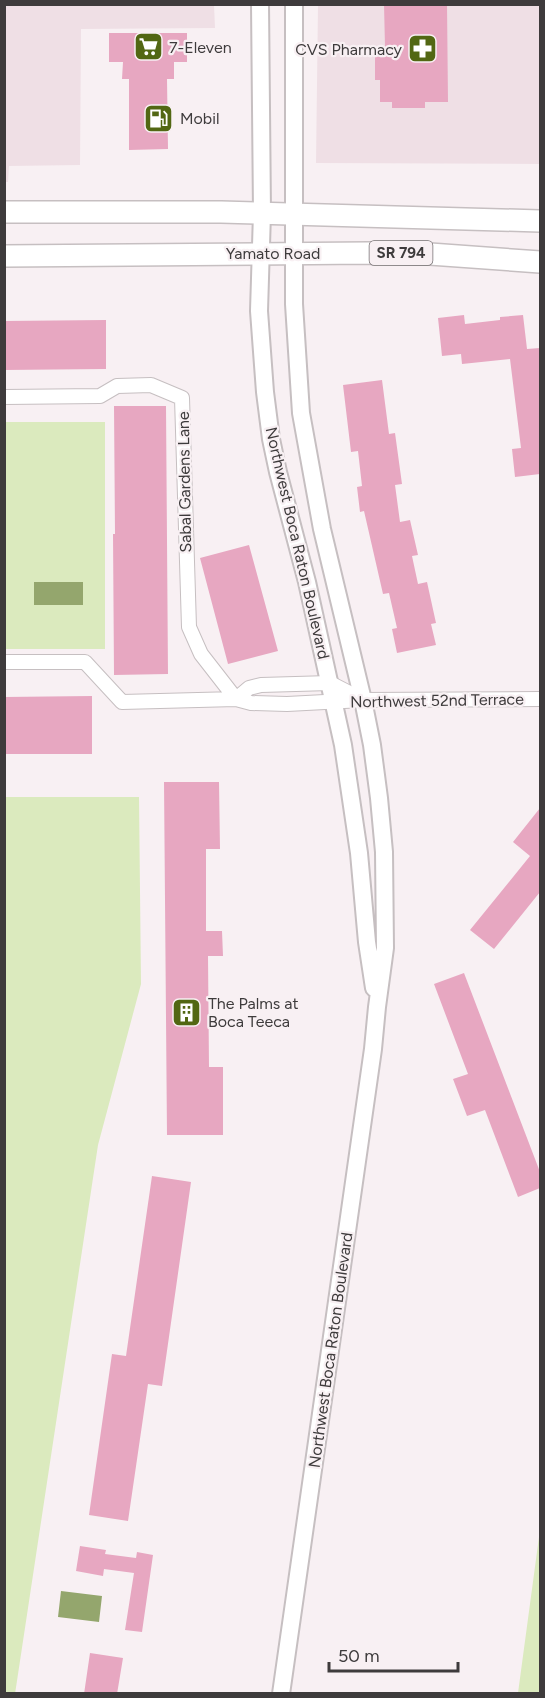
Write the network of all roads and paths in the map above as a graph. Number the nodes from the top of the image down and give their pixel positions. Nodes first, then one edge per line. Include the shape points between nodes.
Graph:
1 (260, 4) edge
2 (294, 4) edge
3 (4, 212) edge
4 (262, 213) junction
5 (295, 213) junction
6 (540, 221) edge
7 (261, 253) junction
8 (294, 253) junction
9 (4, 256) edge
10 (540, 262) edge
11 (4, 397) edge
12 (4, 662) edge
13 (330, 683) junction
14 (236, 699) junction
15 (540, 699) edge
16 (363, 700) junction
17 (334, 703) junction
18 (376, 1007) junction
19 (280, 1694) edge

1 - 4 street, Northwest Boca Raton Boulevard
2 - 5 street, Northwest Boca Raton Boulevard
3 - 4 main road, SR 794
4 - 5 main road, SR 794
4 - 7 street, Northwest Boca Raton Boulevard
5 - 6 main road, SR 794
5 - 8 street, Northwest Boca Raton Boulevard
7 - 8 main road, Yamato Road / SR 794
7 - 9 main road, Yamato Road / SR 794
7 - 13 street, Northwest Boca Raton Boulevard via 259,311 271,440
8 - 10 main road, Yamato Road / SR 794 via 430,254
8 - 16 street, Northwest Boca Raton Boulevard via 301,413 322,529
11 - 14 street, Sabal Gardens Lane via 100,396 117,386 151,385 182,398 189,627 201,654
12 - 14 street via 85,662 122,702
13 - 14 street via 261,685 249,688
13 - 16 street
13 - 17 street, Northwest Boca Raton Boulevard
14 - 17 street via 260,704
15 - 16 street, Northwest 52nd Terrace
16 - 17 street, Northwest 52nd Terrace
16 - 18 street, Northwest Boca Raton Boulevard via 374,755 384,852 385,948
17 - 18 street, Northwest Boca Raton Boulevard via 344,745
18 - 19 street, Northwest Boca Raton Boulevard

